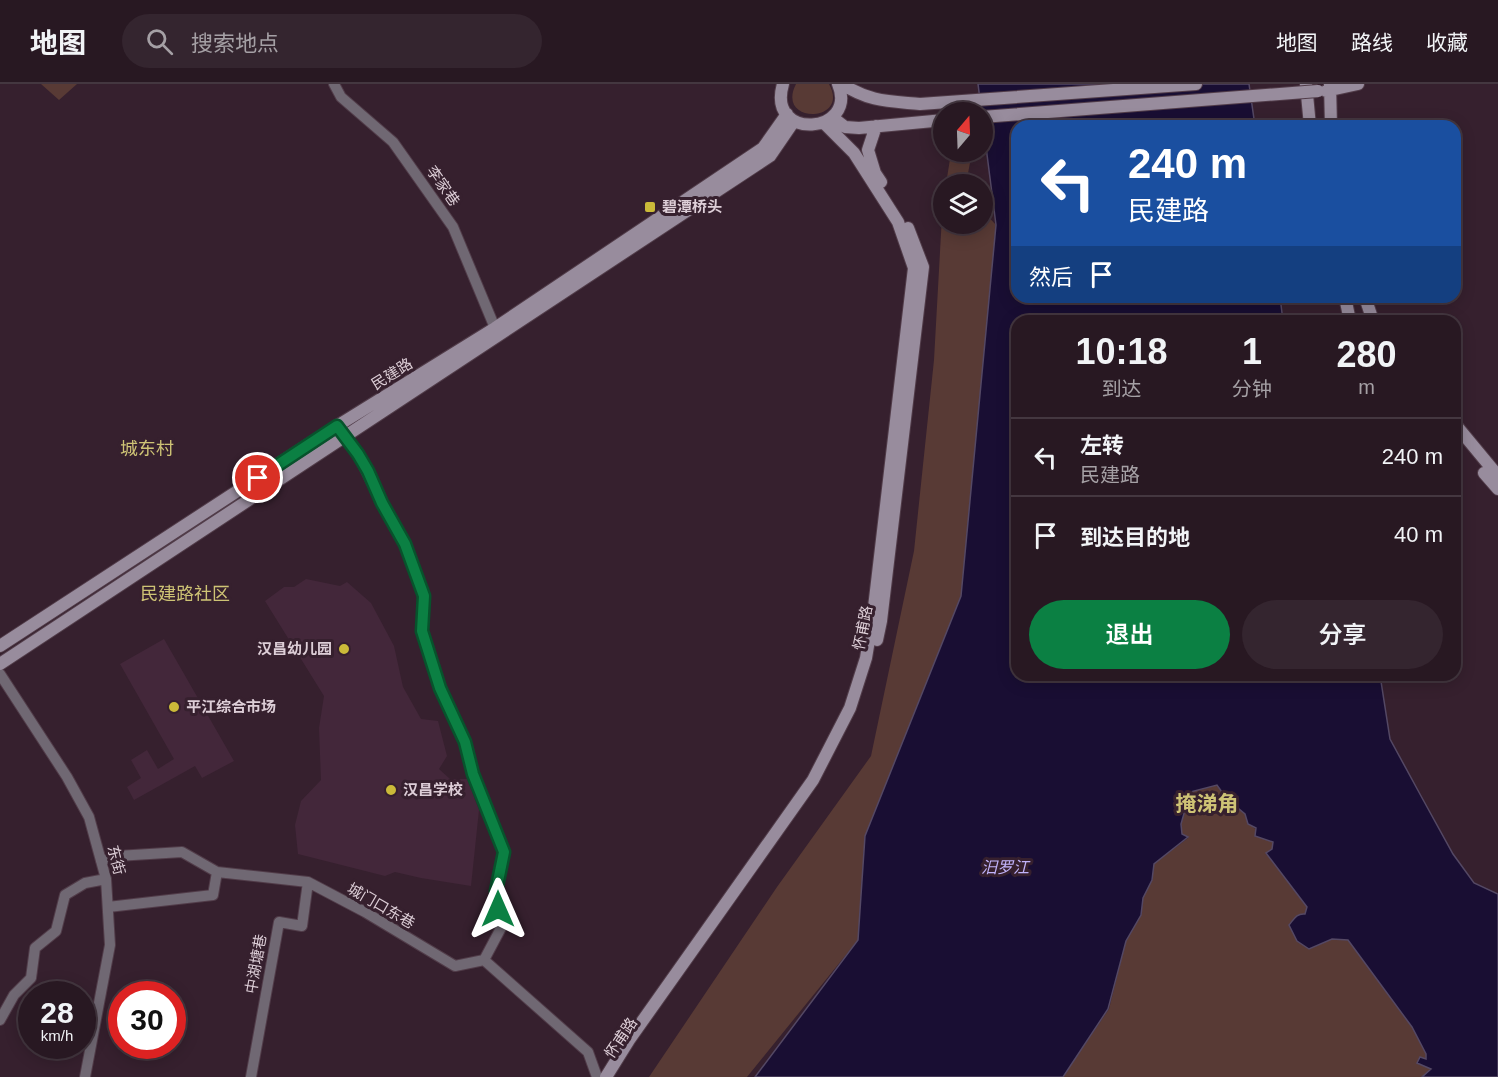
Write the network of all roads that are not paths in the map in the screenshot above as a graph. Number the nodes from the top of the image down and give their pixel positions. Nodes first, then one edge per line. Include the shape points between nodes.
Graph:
1 (334, 84) edge
2 (783, 84) edge
3 (840, 84) edge
4 (1196, 84) edge
5 (1306, 84) edge
6 (1358, 84) edge
7 (1326, 88) edge
8 (993, 116) edge
9 (791, 118) junction
10 (828, 120) junction
11 (1309, 120) edge
12 (1330, 120) edge
13 (933, 121) edge
14 (876, 126) junction
15 (495, 328) junction
16 (337, 426) junction
17 (1461, 431) edge
18 (346, 437) junction
19 (1461, 444) edge
20 (1498, 477) edge
21 (1498, 489) edge
22 (0, 646) edge
23 (0, 664) edge
24 (0, 675) edge
25 (102, 861) junction
26 (217, 872) junction
27 (106, 879) junction
28 (308, 882) junction
29 (108, 907) junction
30 (484, 960) junction
31 (0, 1020) edge
32 (85, 1077) edge
33 (251, 1077) edge
34 (597, 1077) edge
35 (606, 1077) edge
36 (613, 1077) edge

1 - 15 street, 李家巷 via 341,97 393,142 453,227
2 - 9 main road via 782,105
3 - 4 main road via 860,96 920,104
3 - 10 main road via 838,108
5 - 11 main road
6 - 7 main road
7 - 8 main road, bridge
7 - 12 main road
9 - 10 main road via 814,126
9 - 15 main road, 民建路 via 763,148
9 - 18 main road via 770,156
10 - 14 main road via 845,127
10 - 35 main road via 898,222 914,267 866,658 850,708 813,780
13 - 14 main road
14 - 36 main road, 怀甫路 via 868,150 874,173 905,218 923,267 881,621 870,669 856,710 819,785
15 - 16 main road, 民建路
16 - 18 street
16 - 22 main road, 民建路
17 - 20 main road
18 - 23 main road
18 - 30 street via 405,544 424,596 422,631 440,688 465,742 473,774 504,852 496,891 501,928
19 - 21 main road
24 - 25 street, 东街 via 89,817
25 - 26 street, 城门口东巷 via 117,856 182,852
25 - 27 street, 东街
26 - 28 street, 城门口东巷
26 - 29 street via 213,895
27 - 29 street, 东街
27 - 31 street via 85,883 65,895 56,930 35,948 31,978 14,995
28 - 30 street, 城门口东巷 via 455,966
28 - 33 street, 中湖塘巷 via 302,926 279,922
29 - 32 street, 东街 via 110,945
30 - 34 street via 588,1052

